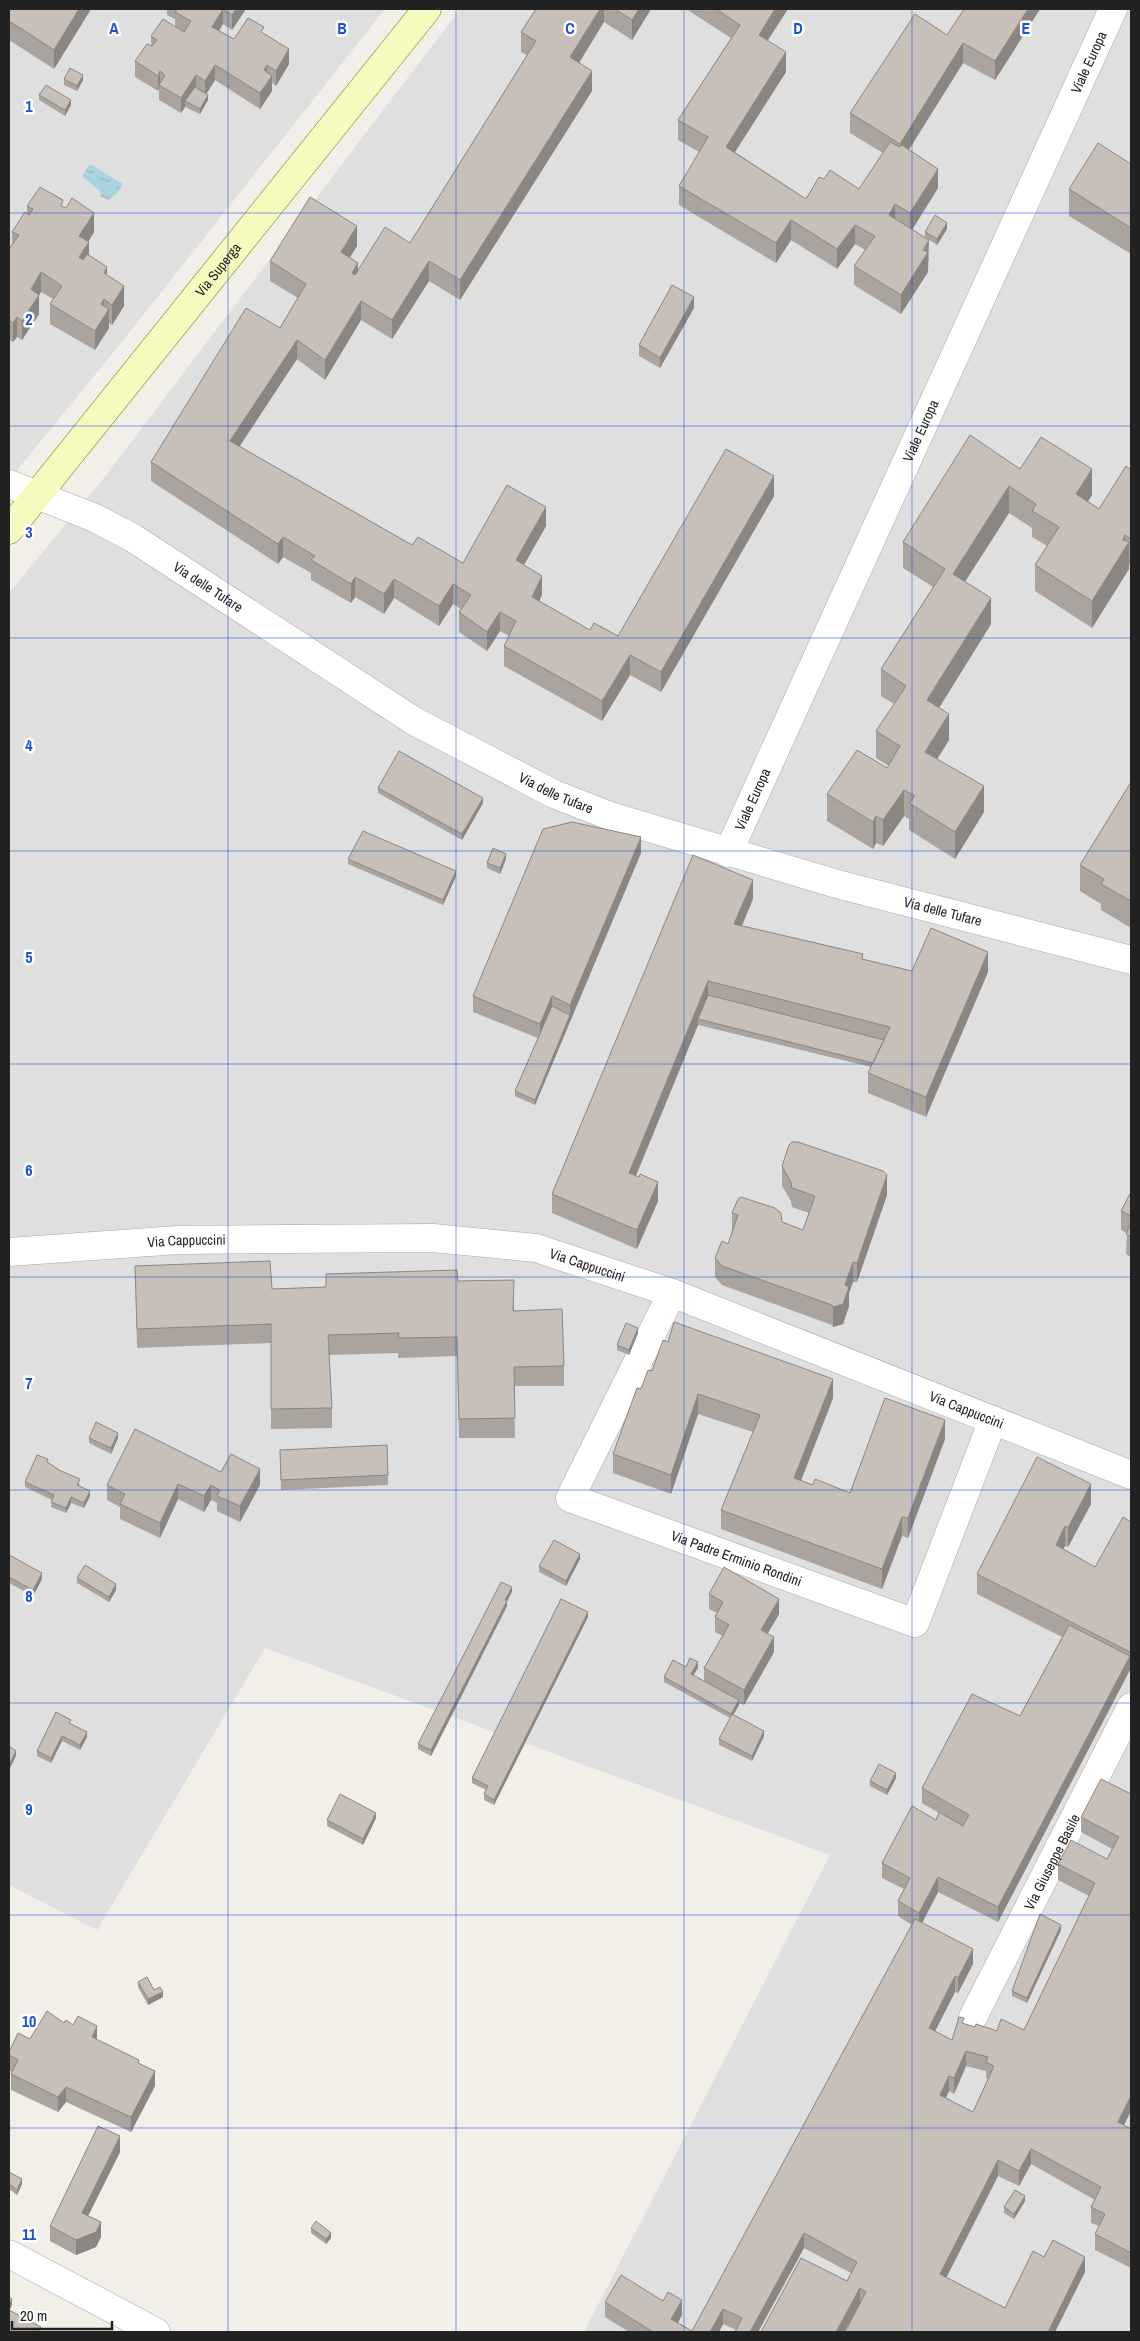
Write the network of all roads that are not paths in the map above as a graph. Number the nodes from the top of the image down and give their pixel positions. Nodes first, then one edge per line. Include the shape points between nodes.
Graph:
1 (427, 9) edge
2 (1113, 9) edge
3 (9, 484) edge
4 (37, 496) junction
5 (9, 530) edge
6 (728, 853) junction
7 (1131, 960) edge
8 (9, 1252) edge
9 (672, 1292) junction
10 (993, 1420) junction
11 (1131, 1475) edge
12 (1131, 1707) edge
13 (972, 2017) dead end
14 (9, 2254) edge
15 (156, 2332) edge

1 - 4 street, Via Superga
2 - 6 street, Viale Europa
3 - 4 street, Via delle Tufare
4 - 5 street, Via Superga
4 - 6 street, Via delle Tufare via 95,518 133,538 414,721 477,755 554,794 602,813
6 - 7 street, Via delle Tufare
8 - 9 street, Via Cappuccini via 178,1240 433,1238 536,1248
9 - 10 street, Via Cappuccini
9 - 10 street, Via Padre Erminio Rondini via 570,1498 915,1623
10 - 11 street, Via Cappuccini
12 - 13 street, Via Giuseppe Basile
14 - 15 street

